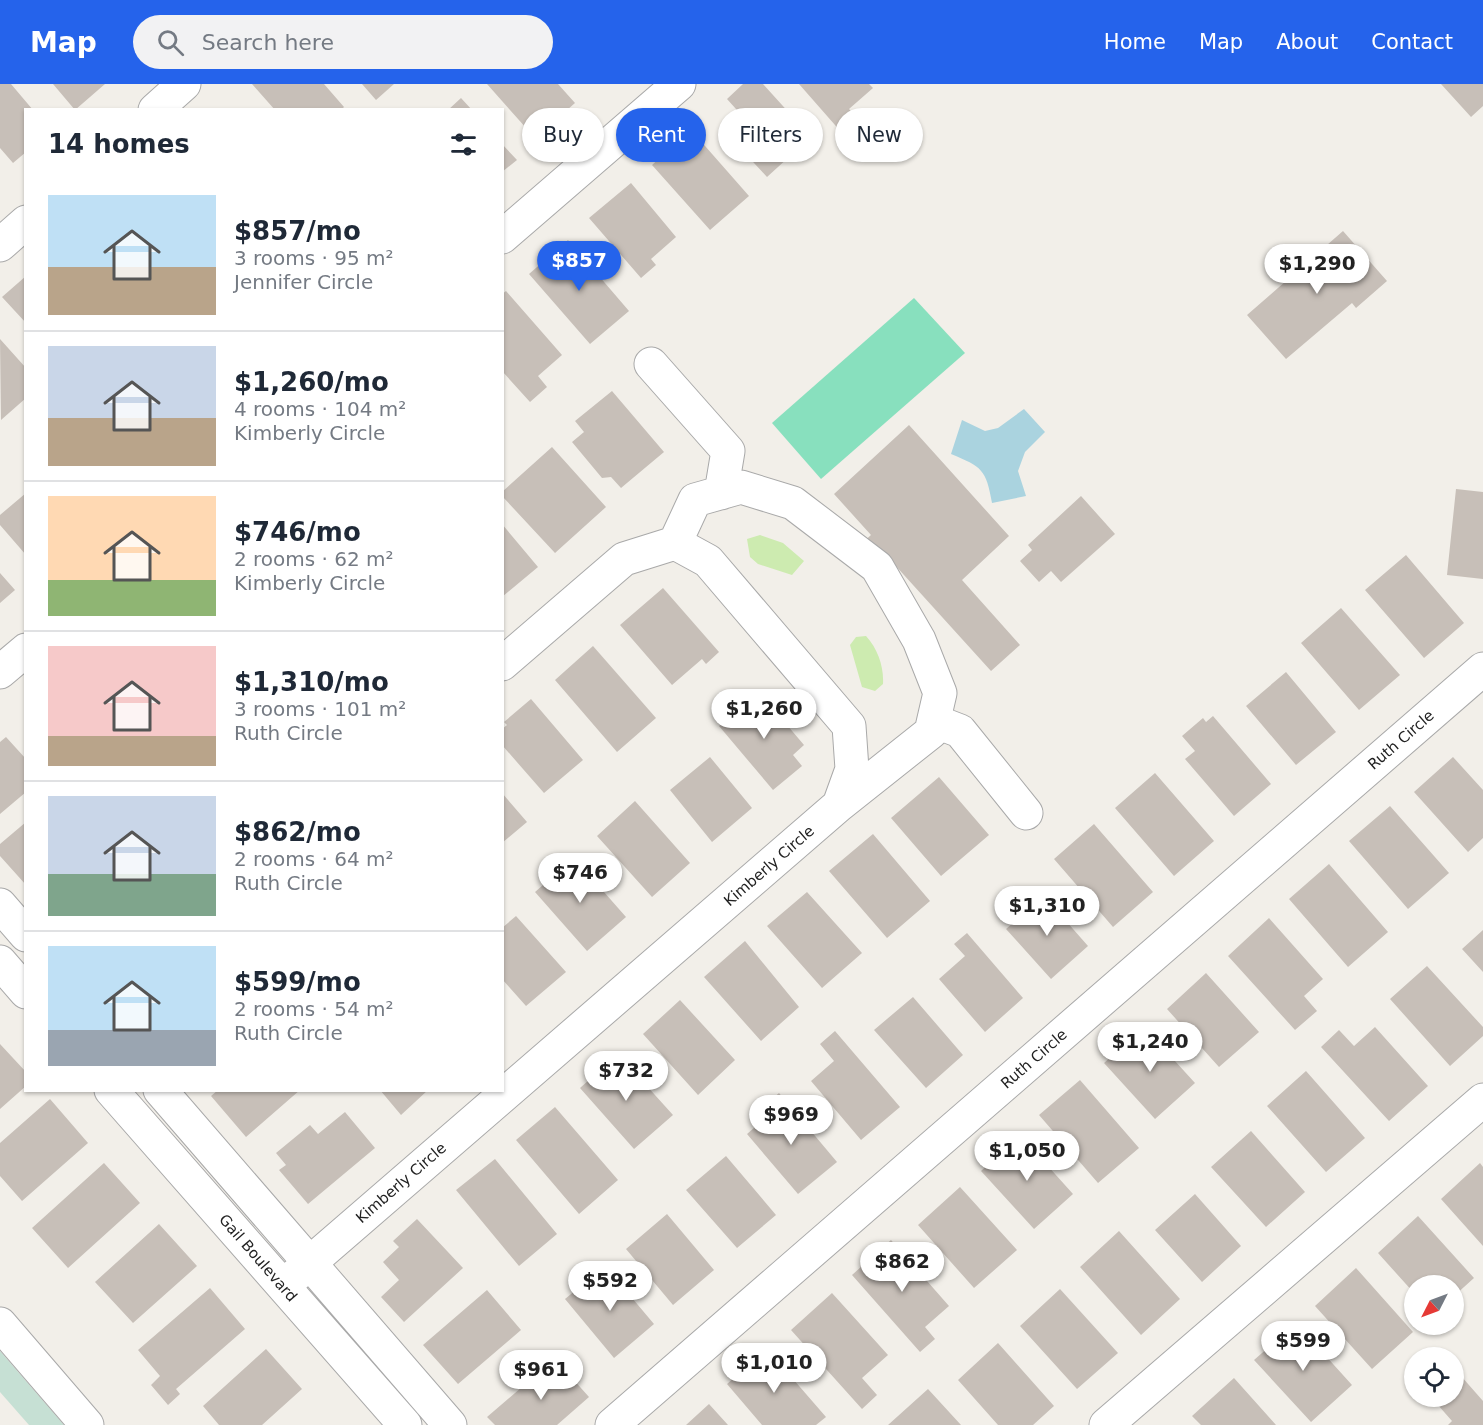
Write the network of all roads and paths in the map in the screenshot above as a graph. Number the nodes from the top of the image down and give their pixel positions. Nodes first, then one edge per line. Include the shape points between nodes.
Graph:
1 (184, 84) edge
2 (678, 84) edge
3 (157, 108) edge
4 (24, 224) edge
5 (504, 235) edge
6 (0, 245) edge
7 (651, 364) dead end
8 (721, 493) junction
9 (675, 543) junction
10 (24, 652) edge
11 (504, 662) edge
12 (1483, 669) edge
13 (0, 672) edge
14 (934, 721) junction
15 (839, 805) junction
16 (1026, 813) dead end
17 (0, 905) edge
18 (24, 933) edge
19 (0, 962) edge
20 (24, 990) edge
21 (113, 1092) edge
22 (162, 1092) edge
23 (1483, 1100) edge
24 (309, 1263) junction
25 (283, 1286) junction
26 (0, 1324) edge
27 (87, 1425) edge
28 (405, 1425) edge
29 (450, 1425) edge
30 (612, 1425) edge
31 (1106, 1425) edge

1 - 3 street
2 - 5 street
4 - 6 street
7 - 8 street via 728,451
8 - 9 street via 695,500
8 - 14 street via 741,487 793,503 877,567 919,640 940,693
9 - 11 street via 624,559
9 - 15 street, Kimberly Circle via 708,561 849,726 852,769
10 - 13 street
12 - 30 street, Ruth Circle
14 - 15 street via 932,732
14 - 16 street via 960,731
15 - 24 street, Kimberly Circle
17 - 18 street
19 - 20 street
21 - 25 street, Gail Boulevard
22 - 24 street
23 - 31 street
24 - 25 street, Kimberly Circle
24 - 29 street
25 - 28 street, Gail Boulevard
26 - 27 street

